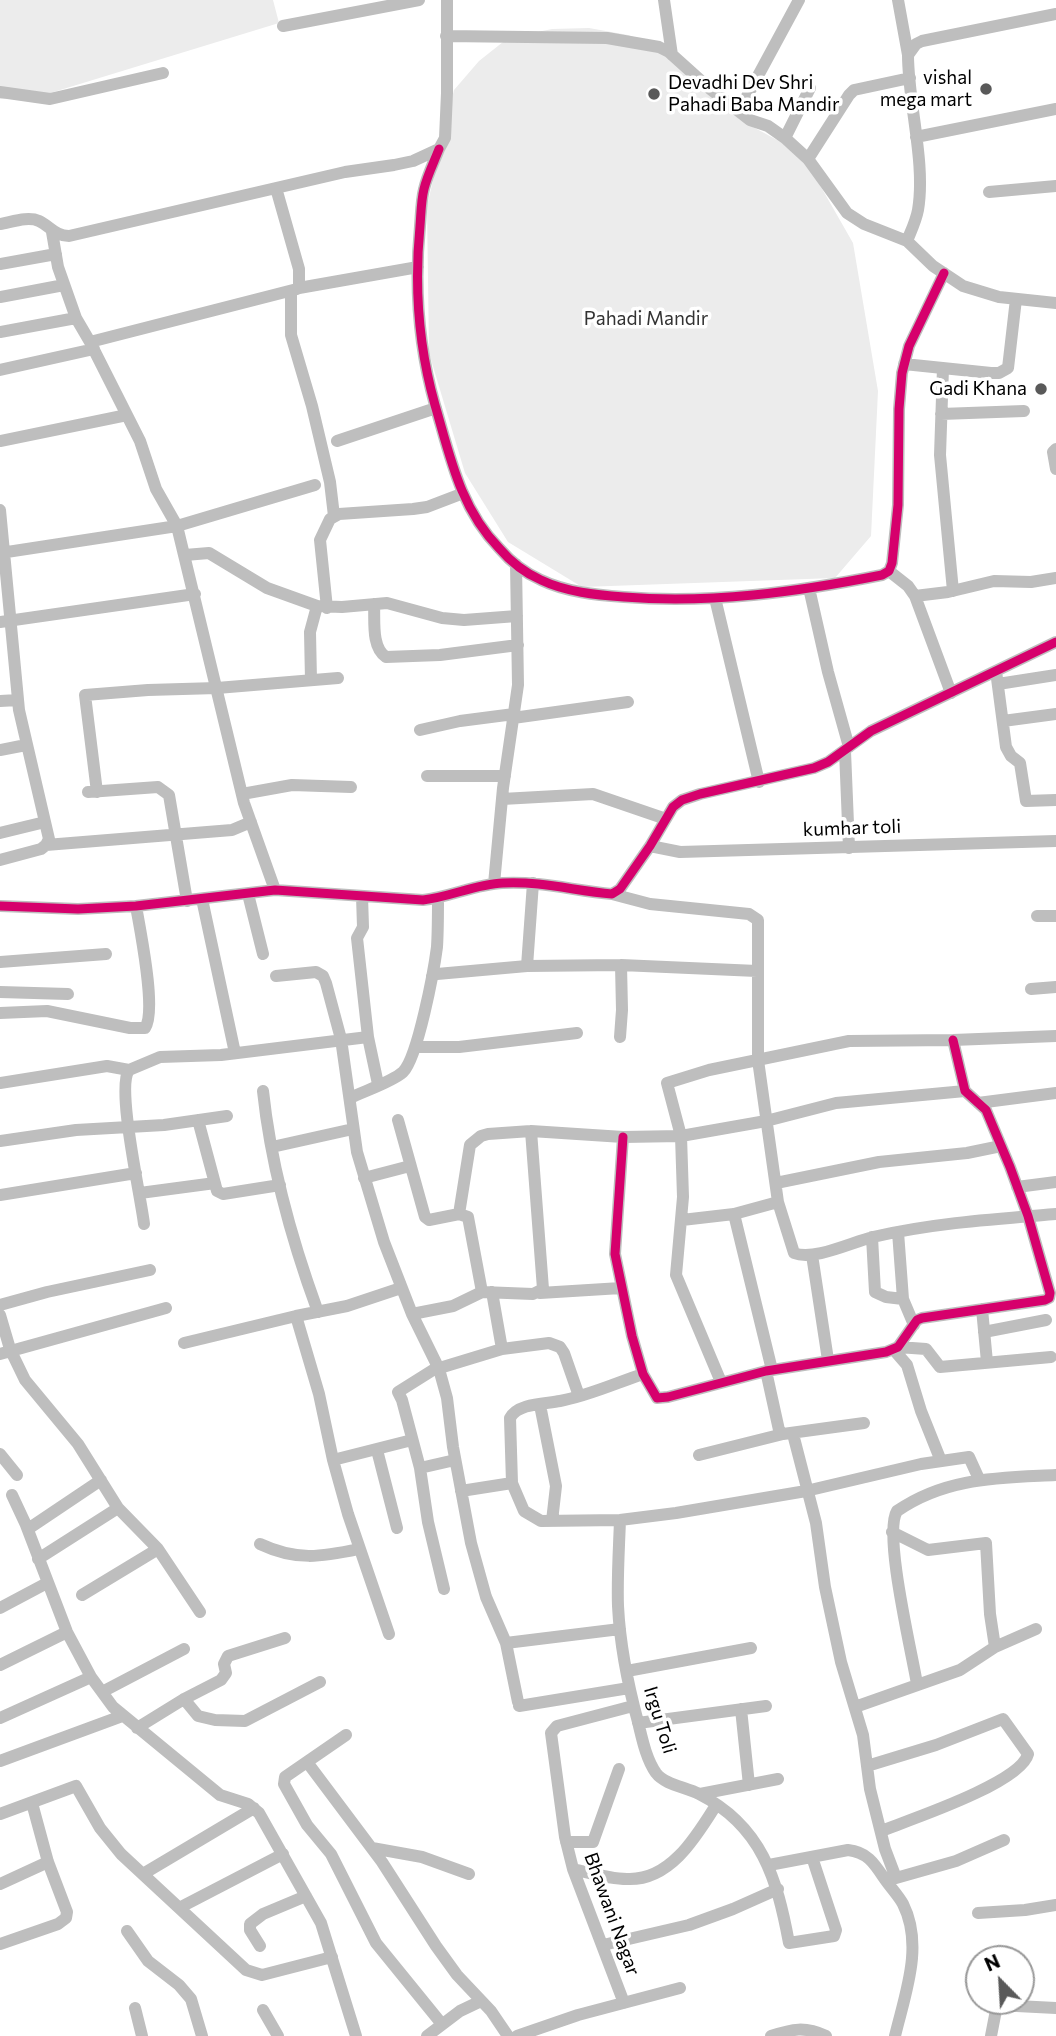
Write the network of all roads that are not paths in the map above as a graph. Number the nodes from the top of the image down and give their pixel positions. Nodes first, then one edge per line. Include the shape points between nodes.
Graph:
1 (419, 0) edge
2 (447, 0) edge
3 (664, 0) edge
4 (799, 0) edge
5 (898, 0) edge
6 (1056, 13) edge
7 (283, 26) dead end
8 (446, 36) junction
9 (672, 55) junction
10 (908, 55) junction
11 (163, 73) dead end
12 (910, 78) junction
13 (810, 88) dead end
14 (0, 92) edge
15 (1056, 109) edge
16 (739, 111) junction
17 (916, 137) junction
18 (785, 138) junction
19 (439, 149) junction
20 (808, 159) junction
21 (1056, 186) edge
22 (276, 188) junction
23 (989, 192) dead end
24 (0, 224) edge
25 (52, 232) junction
26 (906, 241) junction
27 (56, 254) junction
28 (0, 264) edge
29 (418, 267) junction
30 (944, 273) junction
31 (64, 285) junction
32 (295, 290) junction
33 (0, 297) edge
34 (1016, 299) junction
35 (1056, 303) edge
36 (76, 318) junction
37 (0, 332) edge
38 (92, 346) junction
39 (904, 364) junction
40 (943, 368) junction
41 (0, 370) edge
42 (436, 408) junction
43 (1024, 411) dead end
44 (941, 414) junction
45 (127, 415) junction
46 (0, 441) edge
47 (337, 441) dead end
48 (1056, 449) edge
49 (1056, 469) edge
50 (315, 485) dead end
51 (461, 494) junction
52 (0, 509) edge
53 (334, 516) junction
54 (177, 526) junction
55 (3, 553) edge
56 (185, 555) junction
57 (516, 564) junction
58 (889, 571) junction
59 (1056, 578) edge
60 (809, 588) junction
61 (953, 591) junction
62 (195, 594) junction
63 (915, 596) junction
64 (715, 598) junction
65 (374, 604) junction
66 (322, 607) junction
67 (517, 616) junction
68 (5, 622) edge
69 (1056, 642) edge
70 (518, 645) junction
71 (1056, 675) edge
72 (338, 678) dead end
73 (997, 678) junction
74 (311, 680) junction
75 (217, 688) junction
76 (951, 694) junction
77 (18, 700) junction
78 (0, 701) edge
79 (628, 702) dead end
80 (1056, 714) edge
81 (513, 716) junction
82 (1003, 721) junction
83 (420, 730) dead end
84 (26, 745) junction
85 (847, 749) junction
86 (0, 750) edge
87 (427, 776) dead end
88 (505, 776) junction
89 (759, 782) junction
90 (351, 787) dead end
91 (242, 794) junction
92 (502, 799) junction
93 (1056, 800) edge
94 (666, 819) junction
95 (45, 822) junction
96 (251, 822) junction
97 (0, 833) edge
98 (176, 833) junction
99 (1056, 841) edge
100 (46, 845) junction
101 (650, 846) junction
102 (849, 848) junction
103 (0, 860) edge
104 (533, 883) junction
105 (494, 884) junction
106 (275, 890) junction
107 (248, 894) junction
108 (612, 894) junction
109 (362, 897) junction
110 (438, 898) junction
111 (202, 899) junction
112 (187, 901) junction
113 (0, 906) edge
114 (136, 906) junction
115 (1037, 916) dead end
116 (1056, 916) edge
117 (106, 954) dead end
118 (263, 954) dead end
119 (0, 962) edge
120 (621, 965) junction
121 (527, 966) junction
122 (757, 971) junction
123 (276, 976) dead end
124 (432, 976) junction
125 (1056, 987) edge
126 (1031, 989) dead end
127 (0, 992) edge
128 (68, 994) dead end
129 (0, 1013) edge
130 (577, 1033) dead end
131 (1056, 1036) edge
132 (368, 1037) junction
133 (620, 1037) dead end
134 (341, 1038) junction
135 (953, 1040) junction
136 (415, 1047) junction
137 (235, 1053) junction
138 (758, 1060) junction
139 (129, 1070) junction
140 (0, 1083) edge
141 (378, 1084) junction
142 (263, 1091) dead end
143 (965, 1091) junction
144 (1056, 1093) edge
145 (350, 1098) junction
146 (978, 1102) junction
147 (228, 1116) dead end
148 (198, 1120) junction
149 (398, 1120) dead end
150 (766, 1121) junction
151 (128, 1127) junction
152 (353, 1129) junction
153 (531, 1131) junction
154 (681, 1136) junction
155 (623, 1137) junction
156 (0, 1141) edge
157 (1002, 1146) junction
158 (272, 1147) junction
159 (410, 1166) junction
160 (136, 1173) junction
161 (364, 1178) junction
162 (1056, 1182) edge
163 (215, 1183) junction
164 (776, 1183) junction
165 (280, 1185) junction
166 (1017, 1187) junction
167 (140, 1193) junction
168 (0, 1195) edge
169 (778, 1202) junction
170 (734, 1213) junction
171 (458, 1214) junction
172 (1056, 1214) edge
173 (1028, 1216) junction
174 (682, 1220) junction
175 (144, 1224) dead end
176 (898, 1232) junction
177 (872, 1237) junction
178 (812, 1255) junction
179 (150, 1270) dead end
180 (401, 1288) junction
181 (621, 1289) junction
182 (487, 1292) junction
183 (1053, 1292) edge
184 (540, 1293) junction
185 (903, 1299) junction
186 (0, 1305) edge
187 (166, 1308) dead end
188 (982, 1309) junction
189 (318, 1312) junction
190 (412, 1314) junction
191 (0, 1315) edge
192 (296, 1316) junction
193 (1046, 1320) dead end
194 (914, 1325) junction
195 (984, 1332) junction
196 (184, 1343) dead end
197 (896, 1348) junction
198 (502, 1349) junction
199 (5, 1352) edge
200 (1051, 1357) dead end
201 (828, 1360) junction
202 (987, 1362) junction
203 (439, 1369) junction
204 (769, 1371) junction
205 (643, 1374) junction
206 (721, 1382) junction
207 (579, 1396) junction
208 (540, 1405) junction
209 (864, 1423) dead end
210 (788, 1434) junction
211 (412, 1440) junction
212 (377, 1450) junction
213 (0, 1454) edge
214 (699, 1455) dead end
215 (333, 1460) junction
216 (455, 1460) junction
217 (941, 1461) junction
218 (420, 1468) junction
219 (17, 1475) dead end
220 (1056, 1475) edge
221 (979, 1479) junction
222 (101, 1480) junction
223 (512, 1483) junction
224 (461, 1491) junction
225 (806, 1491) junction
226 (12, 1495) dead end
227 (118, 1508) junction
228 (620, 1520) junction
229 (552, 1521) junction
230 (397, 1528) dead end
231 (28, 1529) junction
232 (892, 1532) junction
233 (260, 1544) dead end
234 (158, 1549) junction
235 (359, 1549) junction
236 (38, 1559) junction
237 (47, 1583) junction
238 (444, 1589) dead end
239 (82, 1595) dead end
240 (0, 1608) edge
241 (200, 1612) dead end
242 (620, 1629) junction
243 (1036, 1629) dead end
244 (67, 1632) junction
245 (389, 1634) dead end
246 (285, 1638) dead end
247 (506, 1643) junction
248 (995, 1647) junction
249 (751, 1648) dead end
250 (184, 1650) dead end
251 (0, 1665) edge
252 (627, 1671) junction
253 (91, 1678) junction
254 (320, 1682) dead end
255 (917, 1684) junction
256 (629, 1688) junction
257 (102, 1692) junction
258 (184, 1699) junction
259 (633, 1706) junction
260 (766, 1706) dead end
261 (855, 1707) junction
262 (741, 1709) junction
263 (122, 1716) junction
264 (0, 1718) edge
265 (638, 1723) junction
266 (137, 1728) junction
267 (346, 1735) dead end
268 (0, 1761) edge
269 (307, 1762) junction
270 (867, 1766) junction
271 (619, 1769) dead end
272 (779, 1779) dead end
273 (749, 1785) junction
274 (700, 1794) junction
275 (33, 1803) junction
276 (716, 1805) junction
277 (254, 1808) junction
278 (0, 1814) edge
279 (881, 1830) junction
280 (565, 1839) junction
281 (1004, 1840) dead end
282 (372, 1848) junction
283 (283, 1854) junction
284 (813, 1857) junction
285 (48, 1862) junction
286 (769, 1865) junction
287 (573, 1869) junction
288 (143, 1874) junction
289 (470, 1874) dead end
290 (0, 1884) edge
291 (778, 1889) junction
292 (306, 1896) junction
293 (1056, 1905) edge
294 (179, 1908) junction
295 (978, 1913) dead end
296 (127, 1931) dead end
297 (0, 1944) edge
298 (603, 1945) junction
299 (260, 1946) dead end
300 (331, 1957) junction
301 (680, 1988) dead end
302 (481, 2001) junction
303 (624, 2003) junction
304 (135, 2008) dead end
305 (1056, 2008) edge
306 (263, 2010) dead end
307 (441, 2023) junction
308 (273, 2035) edge
309 (142, 2036) edge
310 (202, 2036) edge
311 (356, 2036) edge
312 (427, 2036) edge
313 (508, 2036) edge
314 (517, 2036) edge
315 (771, 2036) edge
316 (826, 2036) edge
317 (895, 2036) edge
318 (991, 2036) edge

1 - 7 street
2 - 8 street
3 - 9 street
4 - 16 street
5 - 10 street
6 - 10 street via 929,39 916,44
8 - 9 street via 607,38 642,42
8 - 19 street via 445,138
9 - 16 street
10 - 12 street
11 - 14 street via 60,98
12 - 17 street
12 - 20 street via 854,90
13 - 18 street
15 - 17 street
16 - 18 street
17 - 26 street via 918,211
18 - 20 street
19 - 22 street via 413,161
19 - 29 street via 424,188
20 - 26 street via 847,213
21 - 23 street
22 - 25 street via 77,234
22 - 32 street via 299,269
24 - 25 street via 33,219
25 - 27 street
26 - 30 street
27 - 28 street
27 - 31 street
29 - 32 street
29 - 42 street via 420,342
30 - 34 street via 963,286
30 - 39 street
31 - 33 street
31 - 36 street
32 - 38 street
32 - 53 street via 291,335 312,406
34 - 35 street
34 - 40 street via 1008,368 991,373
36 - 37 street
36 - 38 street
38 - 41 street
38 - 45 street
39 - 40 street
39 - 58 street via 898,505
40 - 44 street
42 - 47 street
42 - 51 street
43 - 44 street
44 - 61 street via 942,496
45 - 46 street
45 - 54 street via 156,489
48 - 49 street
50 - 54 street
51 - 53 street via 427,507
51 - 57 street via 498,548
52 - 55 street
53 - 66 street via 320,540
54 - 55 street
54 - 56 street
55 - 68 street
56 - 62 street
56 - 66 street via 209,553 267,588
57 - 64 street via 541,580 583,592 647,599
57 - 67 street
58 - 60 street
58 - 63 street
59 - 61 street via 993,581
60 - 64 street
60 - 85 street
61 - 63 street
62 - 68 street
62 - 75 street
63 - 76 street
64 - 89 street
65 - 66 street
65 - 67 street via 453,619
65 - 70 street via 376,645 386,657
66 - 74 street via 310,632
67 - 70 street
68 - 77 street
69 - 73 street
70 - 81 street
71 - 73 street
72 - 74 street
73 - 76 street
73 - 82 street
74 - 75 street
75 - 91 street
75 - 98 street via 85,695 93,792 159,787 172,800
76 - 85 street via 871,731
77 - 78 street
77 - 84 street
79 - 81 street
80 - 82 street
81 - 83 street
81 - 88 street
82 - 93 street via 1008,753 1022,768 1027,801
84 - 86 street
84 - 95 street
85 - 89 street via 814,768
85 - 102 street
87 - 88 street
88 - 92 street
89 - 94 street via 682,800
90 - 91 street via 306,784
91 - 96 street
92 - 94 street via 593,794
92 - 105 street
94 - 101 street
95 - 97 street
95 - 100 street
96 - 98 street via 232,830
96 - 106 street
98 - 100 street
98 - 112 street
99 - 102 street, kumhar toli
100 - 103 street
101 - 102 street, kumhar toli via 680,852
101 - 108 street
104 - 105 street
104 - 108 street
104 - 121 street
105 - 110 street
106 - 107 street
106 - 109 street
107 - 111 street
107 - 118 street
108 - 122 street via 650,904 754,916 760,927
109 - 110 street
109 - 132 street via 363,926 356,938
110 - 124 street
111 - 112 street
111 - 137 street
112 - 114 street
113 - 114 street
114 - 129 street via 148,993 145,1028 47,1011
115 - 116 street
117 - 119 street
120 - 121 street
120 - 122 street
120 - 133 street
121 - 124 street
122 - 138 street
123 - 134 street via 320,973
124 - 136 street
125 - 126 street
127 - 128 street
130 - 136 street via 459,1048
131 - 135 street
132 - 134 street
132 - 141 street
134 - 137 street
134 - 145 street
135 - 138 street via 849,1041
135 - 143 street
136 - 141 street via 404,1072
137 - 139 street via 159,1057
138 - 150 street
138 - 154 street via 667,1083
139 - 140 street via 99,1067
139 - 151 street via 124,1079
141 - 145 street
142 - 158 street
143 - 146 street
143 - 150 street via 836,1103
144 - 146 street
145 - 152 street
146 - 157 street
147 - 148 street
148 - 151 street
148 - 163 street
149 - 159 street
150 - 154 street
150 - 164 street
151 - 156 street
151 - 160 street
152 - 158 street
152 - 161 street
153 - 155 street
153 - 171 street via 488,1134 474,1141
153 - 184 street via 543,1282
154 - 155 street
154 - 174 street
155 - 181 street via 615,1254
157 - 164 street via 879,1161
157 - 166 street
158 - 165 street
159 - 161 street
159 - 171 street via 425,1217
160 - 167 street
160 - 168 street
161 - 180 street
162 - 166 street
163 - 165 street via 223,1194
163 - 167 street
164 - 169 street
165 - 189 street via 294,1244
166 - 173 street
167 - 175 street
169 - 170 street
169 - 178 street via 794,1254
170 - 174 street
170 - 204 street
171 - 182 street via 468,1217
172 - 173 street
173 - 176 street
173 - 183 street
174 - 206 street via 676,1275
176 - 177 street
176 - 185 street
177 - 178 street
177 - 185 street via 875,1292
178 - 201 street
179 - 186 street
180 - 189 street
180 - 190 street
181 - 184 street
181 - 205 street
182 - 184 street
182 - 190 street via 453,1306
182 - 198 street
183 - 188 street via 1045,1300
185 - 194 street
187 - 199 street
188 - 194 street via 922,1318
188 - 195 street
189 - 192 street
190 - 203 street
191 - 199 street
192 - 196 street
192 - 215 street
193 - 195 street
194 - 197 street
195 - 202 street
197 - 201 street
197 - 202 street via 926,1349 940,1367
197 - 217 street via 907,1366
198 - 203 street
198 - 207 street via 549,1343 560,1347
199 - 222 street via 79,1444
200 - 202 street
201 - 204 street
203 - 211 street via 398,1392
203 - 216 street
204 - 206 street
204 - 210 street via 779,1430
205 - 206 street via 657,1398
205 - 207 street
207 - 208 street
208 - 223 street via 520,1408 510,1418
208 - 229 street via 556,1486
209 - 210 street
210 - 214 street
210 - 225 street
211 - 212 street
211 - 218 street
212 - 215 street
212 - 230 street
213 - 219 street
215 - 235 street
216 - 218 street
216 - 224 street
217 - 221 street via 969,1458
217 - 225 street
218 - 238 street
220 - 221 street
221 - 232 street via 958,1482 905,1506 893,1517
222 - 227 street
222 - 231 street
223 - 224 street
223 - 229 street via 524,1511 541,1521
224 - 247 street via 486,1597
225 - 228 street
225 - 261 street via 841,1662
226 - 231 street
227 - 234 street
227 - 236 street
228 - 229 street
228 - 242 street, Irgu Toli
231 - 236 street
232 - 248 street via 928,1550 986,1543
232 - 255 street
233 - 235 street via 307,1557
234 - 239 street
234 - 241 street
235 - 245 street
236 - 237 street
237 - 240 street
237 - 244 street
242 - 247 street
242 - 252 street, Irgu Toli
243 - 248 street
244 - 251 street
244 - 253 street
246 - 258 street via 228,1656 225,1677
247 - 256 street via 518,1704
248 - 255 street via 960,1670
249 - 252 street
250 - 257 street
252 - 256 street, Irgu Toli
253 - 257 street
253 - 264 street
254 - 258 street via 245,1721 198,1716
255 - 261 street
256 - 259 street, Irgu Toli
257 - 263 street
258 - 266 street
259 - 265 street, Irgu Toli
259 - 280 street, Bhawani Nagar via 557,1726 551,1733
260 - 262 street
261 - 270 street
262 - 265 street
262 - 273 street
263 - 266 street
263 - 268 street
265 - 274 street, Irgu Toli via 656,1773
266 - 277 street via 220,1795
267 - 269 street
269 - 282 street
269 - 307 street via 285,1777 286,1790 331,1854 376,1943
270 - 279 street
270 - 279 street via 1003,1719 1028,1754 1024,1763 974,1795
271 - 280 street via 593,1842
272 - 273 street
273 - 274 street
274 - 276 street, Irgu Toli
275 - 278 street
275 - 285 street
275 - 288 street via 76,1786 100,1828
276 - 286 street, Irgu Toli via 756,1843
276 - 287 street via 690,1846 651,1875 630,1880
277 - 283 street
277 - 288 street
279 - 281 street via 896,1878 956,1861
280 - 287 street, Bhawani Nagar
282 - 289 street via 422,1857
282 - 302 street via 436,1947
283 - 292 street
283 - 294 street
284 - 286 street
284 - 291 street, Irgu Toli via 834,1936 789,1943
284 - 317 street via 861,1851 903,1905 914,1946
285 - 290 street
285 - 297 street via 66,1918
286 - 291 street, Irgu Toli
287 - 298 street, Bhawani Nagar
288 - 294 street
291 - 298 street via 689,1925
292 - 299 street via 250,1924
292 - 300 street via 321,1923
293 - 295 street
294 - 300 street via 253,1974
296 - 310 street via 148,1961 191,1999
298 - 303 street, Bhawani Nagar
300 - 311 street
301 - 303 street
302 - 307 street
302 - 313 street
303 - 314 street
304 - 309 street
305 - 318 street via 997,2005
306 - 308 street
307 - 312 street
315 - 316 street via 795,2029

